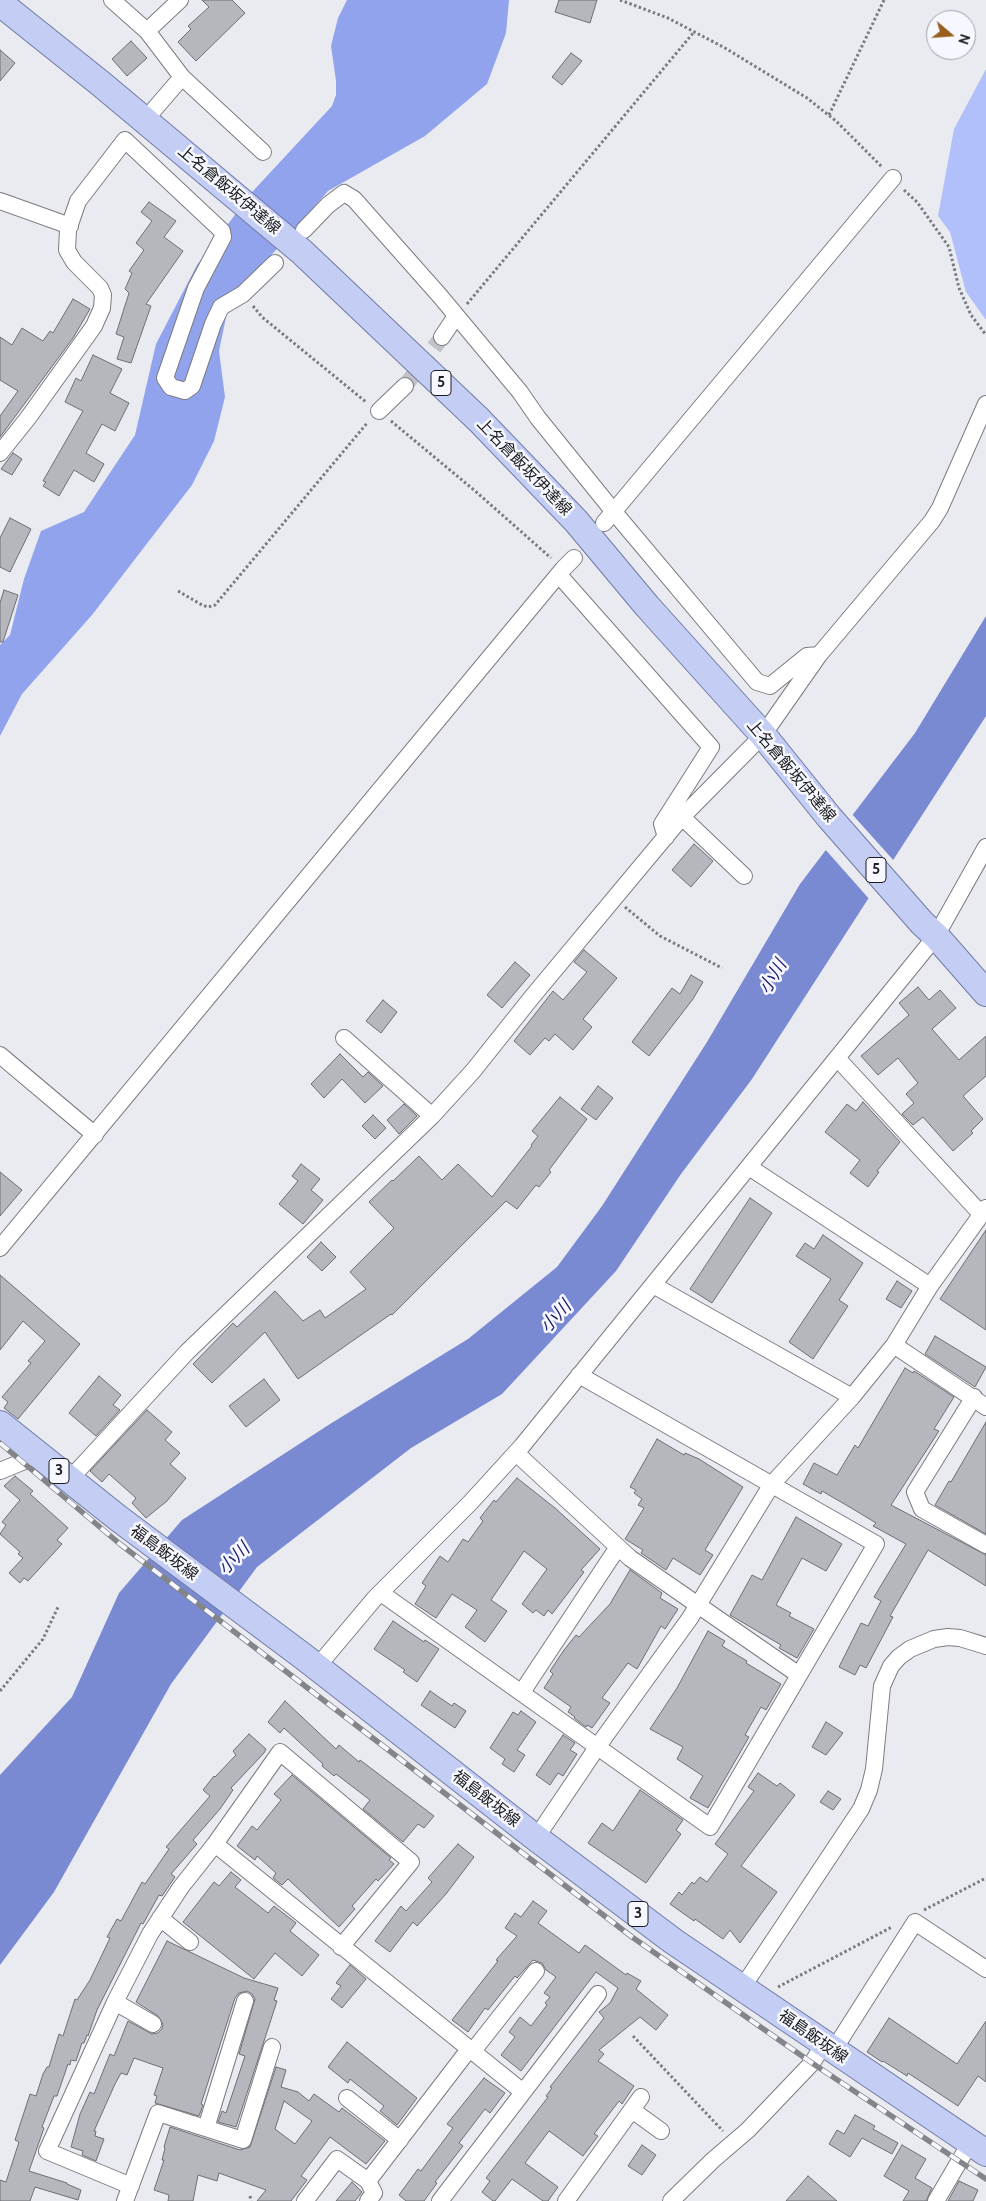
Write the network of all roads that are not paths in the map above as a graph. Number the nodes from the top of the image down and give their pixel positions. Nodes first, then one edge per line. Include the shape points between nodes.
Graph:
1 (112, 0) edge
2 (180, 0) edge
3 (0, 3) edge
4 (147, 31) junction
5 (182, 77) junction
6 (145, 120) junction
7 (264, 152) dead end
8 (893, 178) road end
9 (0, 201) edge
10 (70, 226) junction
11 (304, 230) dead end
12 (275, 263) dead end
13 (456, 316) junction
14 (442, 337) tunnel mouth
15 (405, 386) tunnel mouth
16 (986, 404) edge
17 (379, 411) road end
18 (0, 453) edge
19 (609, 517) junction
20 (819, 655) junction
21 (763, 735) junction
22 (682, 818) junction
23 (666, 837) junction
24 (986, 847) edge
25 (744, 876) dead end
26 (929, 929) junction
27 (986, 993) edge
28 (344, 1038) dead end
29 (0, 1055) edge
30 (837, 1058) junction
31 (432, 1116) junction
32 (95, 1135) junction
33 (749, 1167) junction
34 (984, 1212) edge
35 (0, 1248) edge
36 (653, 1285) junction
37 (930, 1286) junction
38 (894, 1345) junction
39 (580, 1375) junction
40 (852, 1397) junction
41 (980, 1402) edge
42 (0, 1424) edge
43 (35, 1453) junction
44 (516, 1453) junction
45 (0, 1471) edge
46 (69, 1480) junction
47 (772, 1484) junction
48 (986, 1546) edge
49 (618, 1547) junction
50 (381, 1593) junction
51 (698, 1605) junction
52 (986, 1646) edge
53 (310, 1662) junction
54 (799, 1675) junction
55 (522, 1692) junction
56 (598, 1746) junction
57 (536, 1838) junction
58 (215, 1844) junction
59 (160, 1918) junction
60 (190, 1942) dead end
61 (341, 1947) junction
62 (986, 1969) edge
63 (536, 1971) dead end
64 (742, 1988) junction
65 (598, 1994) dead end
66 (246, 2001) dead end
67 (115, 2002) junction
68 (154, 2024) dead end
69 (272, 2047) dead end
70 (829, 2047) junction
71 (472, 2050) junction
72 (523, 2092) junction
73 (347, 2098) dead end
74 (206, 2128) junction
75 (660, 2131) dead end
76 (400, 2140) junction
77 (978, 2148) edge
78 (368, 2181) junction
79 (128, 2194) edge
80 (305, 2201) edge
81 (368, 2201) edge
82 (440, 2201) edge
83 (566, 2201) edge
84 (672, 2201) edge
85 (936, 2201) edge

1 - 4 street
2 - 4 street
3 - 6 main road, 上名倉飯坂伊達線 / 5
4 - 5 street
5 - 6 street
5 - 7 street
6 - 21 main road, 上名倉飯坂伊達線 / 5 via 302,252 480,420 576,521
8 - 19 street
9 - 10 street
10 - 12 street via 78,201 125,140 222,231 223,237 196,288 165,378 176,390 185,391 192,386 221,307 243,294
10 - 18 street via 67,250 74,262 100,288 102,308 94,326
11 - 13 street via 344,193 354,199
13 - 14 street
13 - 19 street via 520,392
15 - 17 street
16 - 20 street via 932,521
19 - 20 street via 757,682 770,686 807,656
20 - 21 street
21 - 22 street
21 - 26 main road, 上名倉飯坂伊達線 / 5 via 829,817
22 - 23 street
22 - 25 street
23 - 31 street
23 - 32 street via 662,824 711,747 565,568
24 - 26 street
26 - 27 main road, 上名倉飯坂伊達線 / 5
26 - 30 street
28 - 31 street
29 - 32 street
30 - 33 street
30 - 34 street
31 - 46 street via 187,1352
32 - 35 street
33 - 36 street
33 - 37 street
34 - 37 street
36 - 39 street
36 - 40 street
37 - 38 street
38 - 40 street
38 - 41 street
39 - 44 street
39 - 47 street
40 - 47 street
41 - 48 street via 915,1492 922,1509
42 - 43 main road, 福島飯坂線 / 3
43 - 45 street
43 - 46 main road, 福島飯坂線 / 3
44 - 49 street
44 - 50 street
46 - 53 main road, 福島飯坂線 / 3
47 - 51 street
47 - 54 street via 876,1544
49 - 51 street
49 - 55 street
50 - 53 street
50 - 55 street
51 - 54 street
51 - 56 street
52 - 64 street via 960,1638 934,1639 910,1649 892,1666 882,1686 874,1768 862,1809
53 - 57 main road, 福島飯坂線 / 3
54 - 56 street via 710,1827
55 - 56 street
56 - 57 street
57 - 64 main road, 福島飯坂線 / 3 via 673,1941
58 - 59 street
58 - 61 street
58 - 61 street via 280,1752 411,1862
59 - 60 street
59 - 67 street
61 - 71 street
62 - 70 street via 915,1922
63 - 71 street
64 - 70 main road, 福島飯坂線 / 3
65 - 72 street
66 - 74 street
67 - 68 street
67 - 79 street via 47,2151
69 - 74 street via 243,2140
70 - 77 main road, 福島飯坂線 / 3
70 - 84 street
71 - 72 street
71 - 76 street
72 - 82 street
73 - 76 street
74 - 79 street via 158,2113
75 - 83 street via 637,2103
76 - 78 street
77 - 85 street
78 - 80 street via 337,2159
78 - 81 street via 374,2192

